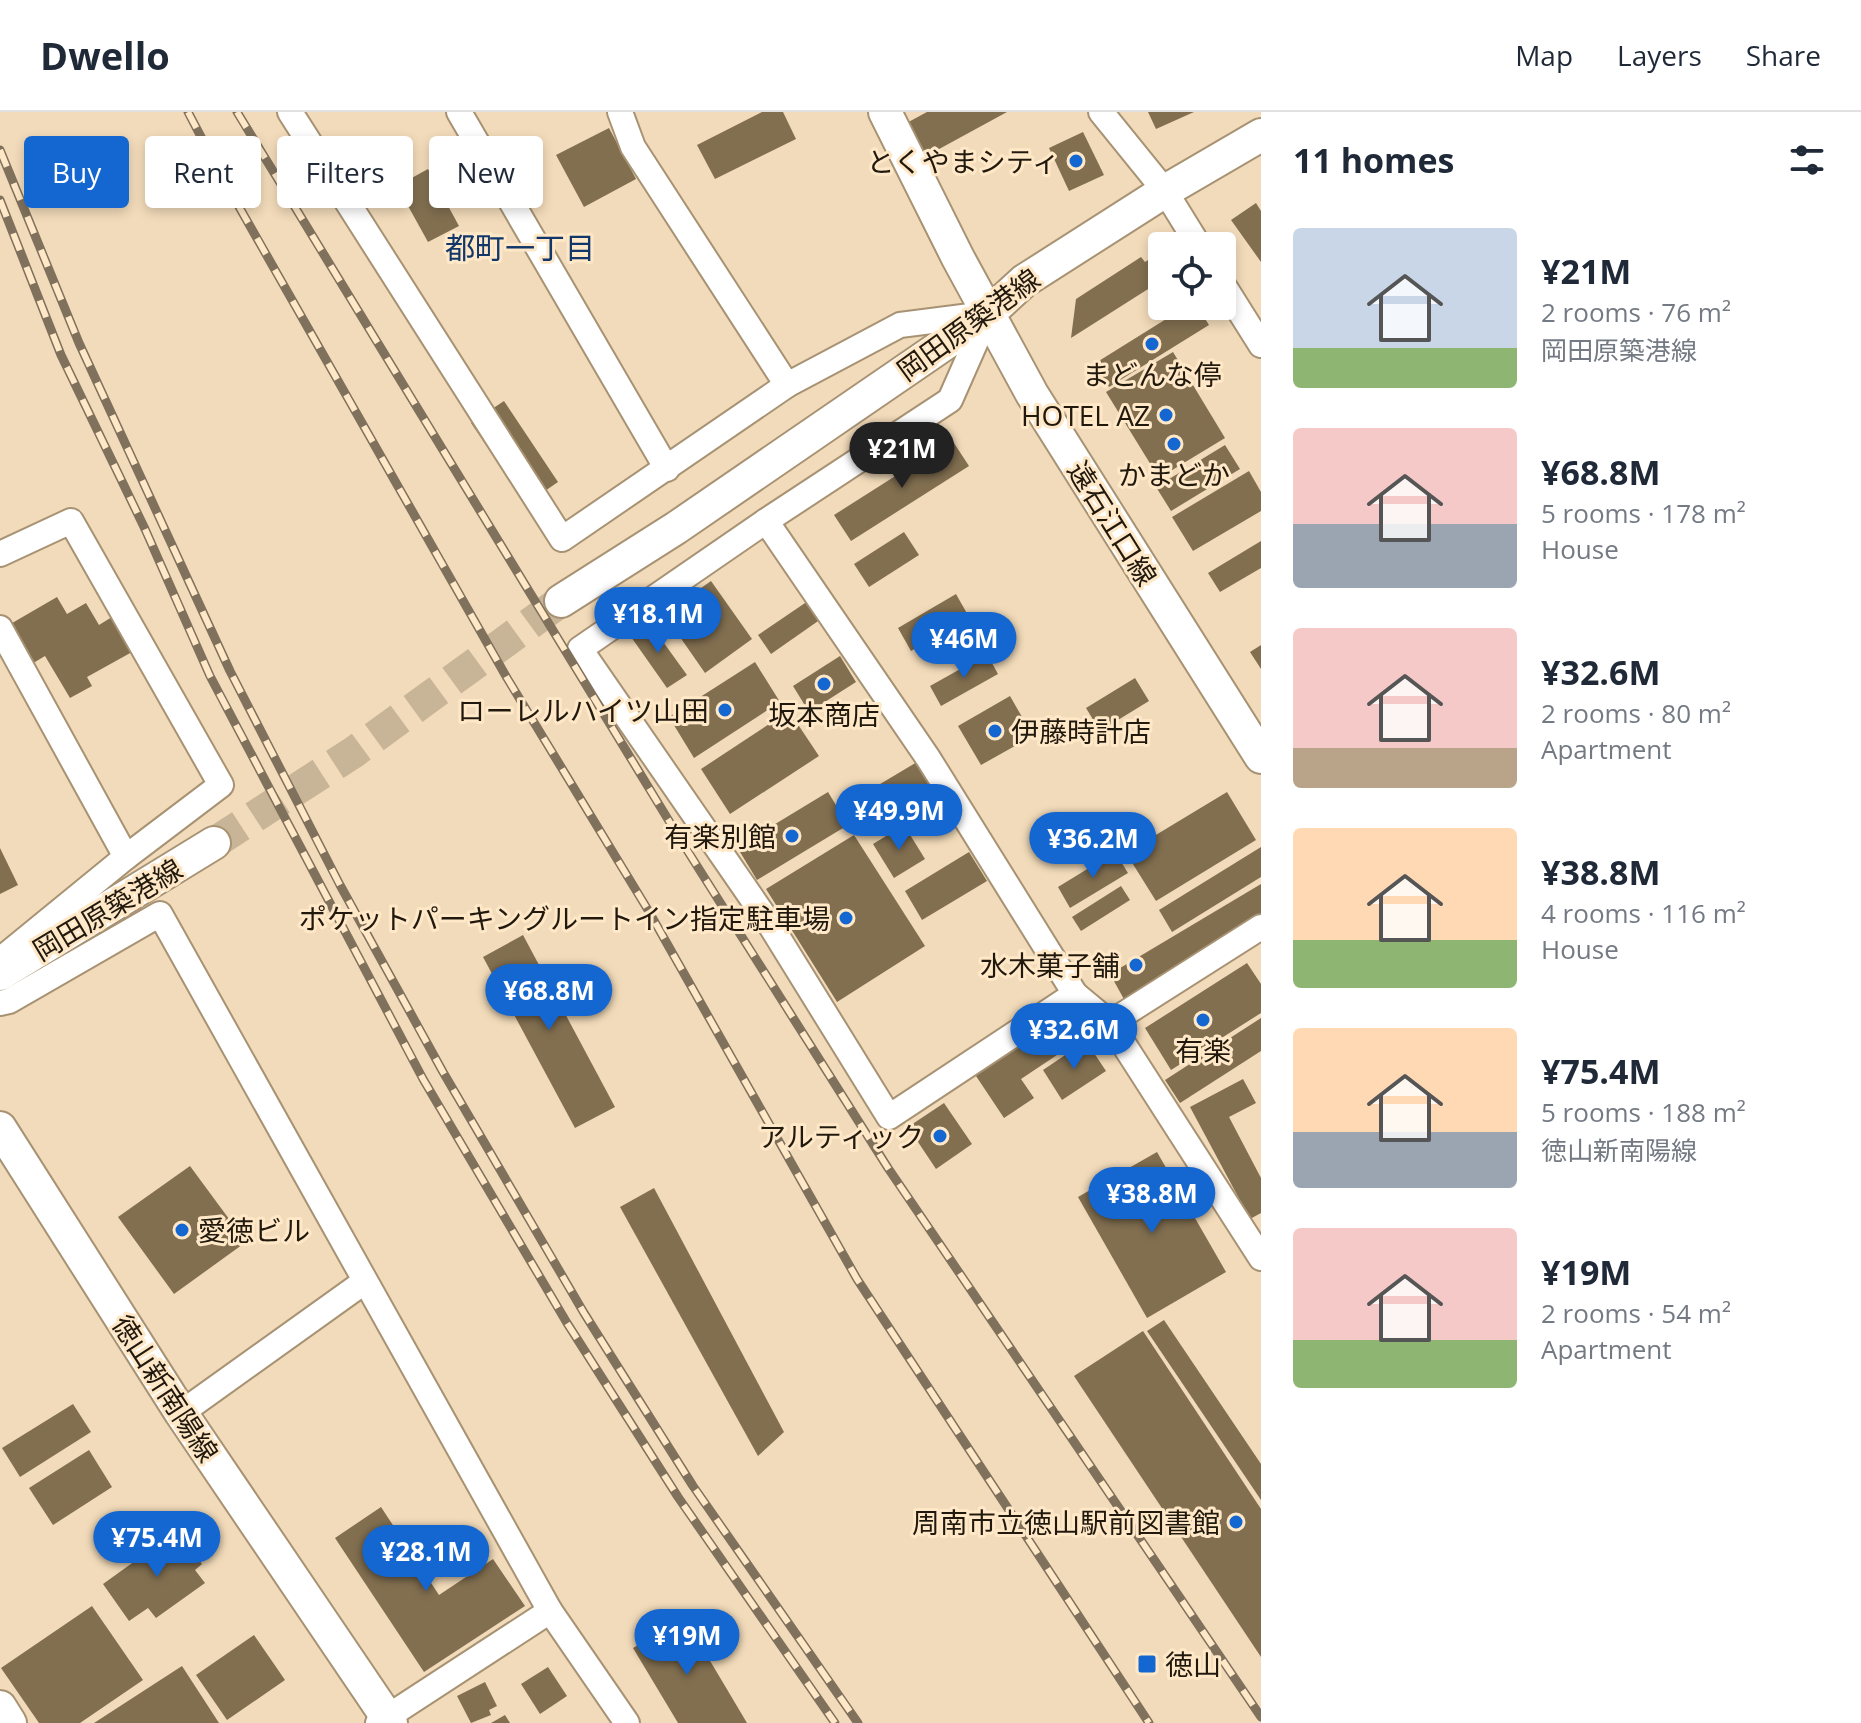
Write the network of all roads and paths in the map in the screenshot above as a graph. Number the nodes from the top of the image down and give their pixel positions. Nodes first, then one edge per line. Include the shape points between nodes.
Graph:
1 (290, 112) edge
2 (459, 112) edge
3 (620, 112) edge
4 (885, 112) edge
5 (1101, 112) edge
6 (1261, 135) edge
7 (1165, 191) junction
8 (1190, 232) edge
9 (1236, 305) edge
10 (988, 314) junction
11 (1261, 345) edge
12 (787, 385) junction
13 (667, 469) junction
14 (766, 521) junction
15 (0, 554) edge
16 (561, 601) tunnel mouth
17 (0, 628) edge
18 (1261, 757) edge
19 (214, 843) tunnel mouth
20 (126, 857) junction
21 (1261, 927) edge
22 (0, 960) edge
23 (0, 974) edge
24 (1075, 994) junction
25 (0, 1003) edge
26 (1110, 1023) junction
27 (0, 1128) edge
28 (1261, 1258) edge
29 (364, 1282) junction
30 (181, 1413) junction
31 (550, 1611) junction
32 (0, 1707) edge
33 (386, 1721) edge
34 (10, 1723) edge
35 (627, 1723) edge

1 - 13 street via 562,539
2 - 13 street
3 - 12 street via 633,147
4 - 10 street, 遠石江口線
5 - 7 street
6 - 7 street, 岡田原築港線
7 - 8 street
7 - 10 street, 岡田原築港線 via 1024,281
9 - 11 street
10 - 12 street via 900,325
10 - 14 street via 950,400
10 - 16 street, 岡田原築港線
10 - 18 street, 遠石江口線 via 1032,394
12 - 13 street
14 - 24 street via 928,758
14 - 24 street via 580,649 769,923 889,1117
15 - 20 street via 71,521 221,785
17 - 20 street
19 - 23 street, 岡田原築港線
20 - 22 street
21 - 26 street
24 - 26 street
25 - 29 street via 160,914
26 - 28 street
27 - 30 street, 徳山新南陽線
29 - 30 street
29 - 31 street
30 - 33 street, 徳山新南陽線
31 - 33 street
31 - 35 street
32 - 34 street

